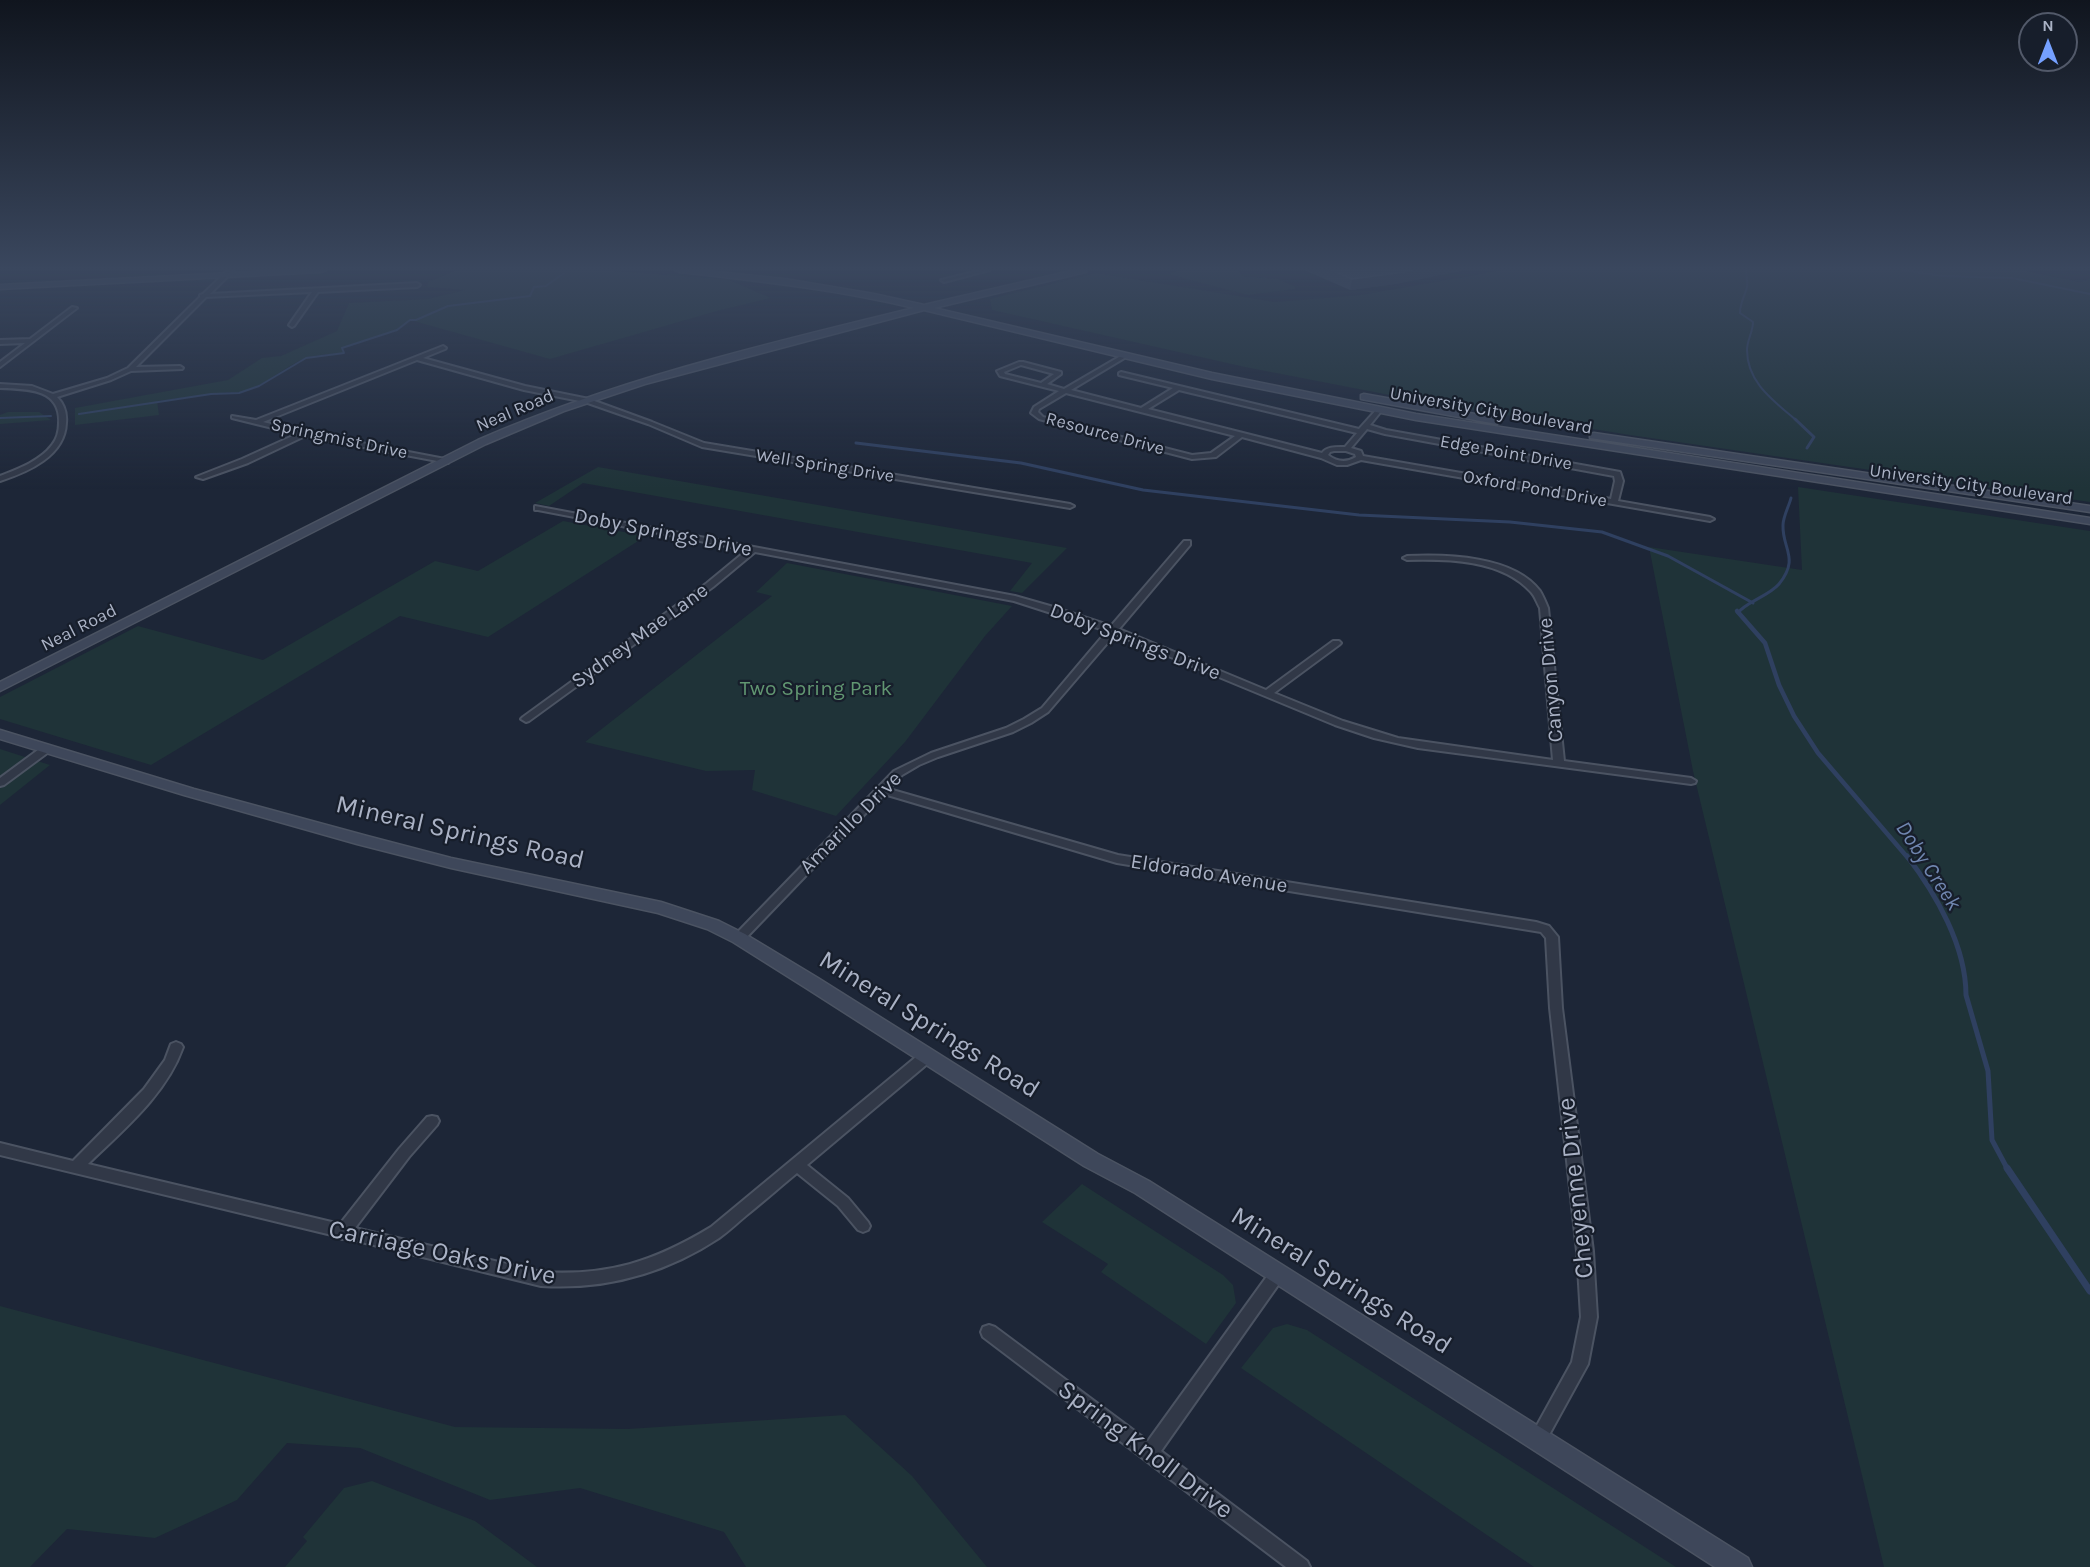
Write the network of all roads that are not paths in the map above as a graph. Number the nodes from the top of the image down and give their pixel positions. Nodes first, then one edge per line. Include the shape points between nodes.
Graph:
1 (28, 343) edge
2 (156, 343) edge
3 (786, 343) edge
4 (1070, 343) edge
5 (1111, 343) edge
6 (443, 348) dead end
7 (1124, 356) junction
8 (419, 359) junction
9 (0, 364) edge
10 (180, 368) dead end
11 (130, 369) junction
12 (1121, 374) dead end
13 (1042, 385) junction
14 (0, 386) edge
15 (1178, 388) junction
16 (1066, 391) junction
17 (53, 396) junction
18 (587, 400) junction
19 (1142, 410) junction
20 (1379, 410) junction
21 (234, 417) dead end
22 (256, 422) junction
23 (1504, 422) junction
24 (1364, 429) junction
25 (304, 434) junction
26 (1241, 435) junction
27 (1347, 449) junction
28 (1324, 456) junction
29 (1360, 458) junction
30 (444, 461) junction
31 (200, 477) dead end
32 (0, 479) edge
33 (1614, 503) junction
34 (1070, 506) dead end
35 (538, 508) dead end
36 (2090, 509) edge
37 (1710, 519) dead end
38 (2090, 521) edge
39 (1187, 543) dead end
40 (752, 550) junction
41 (1407, 558) dead end
42 (1114, 630) junction
43 (1336, 643) dead end
44 (0, 687) edge
45 (1266, 694) junction
46 (526, 719) dead end
47 (0, 734) edge
48 (46, 748) junction
49 (1559, 764) junction
50 (1691, 782) dead end
51 (0, 783) edge
52 (881, 790) junction
53 (1545, 929) joint
54 (739, 938) junction
55 (176, 1047) dead end
56 (927, 1056) junction
57 (432, 1121) dead end
58 (0, 1149) edge
59 (797, 1165) junction
60 (75, 1168) junction
61 (863, 1226) dead end
62 (342, 1233) junction
63 (1278, 1273) junction
64 (989, 1332) dead end
65 (1538, 1438) junction
66 (1150, 1453) junction
67 (1301, 1567) edge
68 (1739, 1567) edge

1 - 9 street
2 - 11 street
3 - 18 main road, Neal Road via 677,371
4 - 7 main road, University City Boulevard
5 - 23 main road, University City Boulevard via 1276,380
6 - 8 street
7 - 16 street, Resource Drive
7 - 20 main road, University City Boulevard
8 - 18 street, Well Spring Drive via 524,388
8 - 22 street
10 - 11 street
11 - 17 street
12 - 15 street, Edge Point Drive
13 - 13 street, Oxford Pond Drive via 1059,372 1021,363 1000,371 1002,375
13 - 16 street, Oxford Pond Drive
14 - 17 street
15 - 19 street
15 - 24 street, Edge Point Drive
16 - 19 street, Oxford Pond Drive
16 - 26 street, Resource Drive via 1034,413 1192,457 1213,455
17 - 32 street via 63,409 57,444 31,465
18 - 30 main road, Neal Road via 520,425
18 - 34 street, Well Spring Drive via 702,445
19 - 26 street, Oxford Pond Drive
20 - 23 main road via 1392,407
20 - 24 street
20 - 38 main road, University City Boulevard
21 - 22 street, Springmist Drive
22 - 25 street, Springmist Drive
23 - 36 main road, University City Boulevard
24 - 27 street
24 - 33 street, Edge Point Drive via 1617,474
25 - 30 street, Springmist Drive
25 - 31 street
26 - 28 street, Oxford Pond Drive
27 - 28 street via 1326,451
27 - 29 street, Oxford Pond Drive
28 - 29 street, Oxford Pond Drive via 1344,463
29 - 33 street, Oxford Pond Drive
30 - 44 main road, Neal Road
33 - 37 street, Oxford Pond Drive
35 - 40 street, Doby Springs Drive
39 - 42 street, Amarillo Drive
40 - 42 street, Doby Springs Drive via 1016,599 1071,613
40 - 46 street, Sydney Mae Lane
41 - 49 street, Canyon Drive via 1438,557 1493,566 1514,574 1538,592 1544,608
42 - 45 street, Doby Springs Drive
42 - 52 street, Amarillo Drive via 1032,720 995,737 928,755 897,773
43 - 45 street
45 - 49 street, Doby Springs Drive via 1376,736
47 - 48 main road, Mineral Springs Road
48 - 51 street
48 - 54 main road, Mineral Springs Road via 363,840 671,911
49 - 50 street, Doby Springs Drive
52 - 53 street, Eldorado Avenue via 1117,859
52 - 54 street, Amarillo Drive
53 - 65 street, Cheyenne Drive via 1552,937 1589,1317 1580,1364
54 - 56 main road, Mineral Springs Road
55 - 60 street via 168,1070 155,1086
56 - 59 street, Carriage Oaks Drive
56 - 63 main road, Mineral Springs Road
57 - 62 street
58 - 60 street, Carriage Oaks Drive
59 - 61 street via 843,1202
59 - 62 street, Carriage Oaks Drive via 716,1232 687,1250 621,1275 588,1280 541,1279
60 - 62 street, Carriage Oaks Drive
63 - 65 main road, Mineral Springs Road
63 - 66 street
64 - 66 street, Spring Knoll Drive
65 - 68 main road, Mineral Springs Road
66 - 67 street, Spring Knoll Drive

